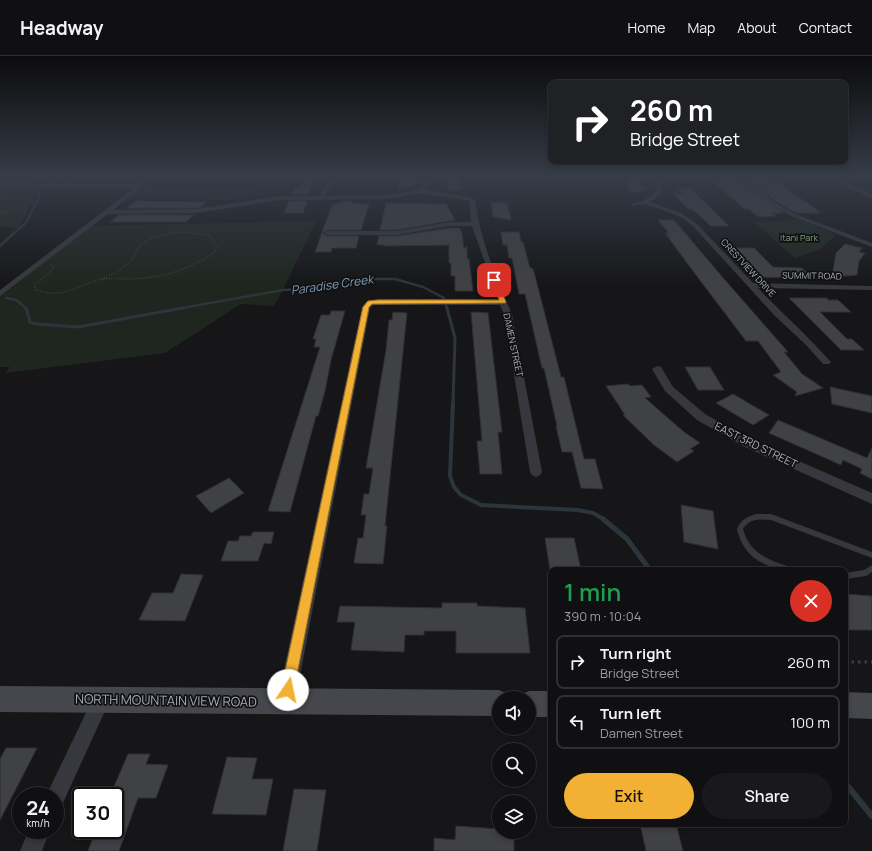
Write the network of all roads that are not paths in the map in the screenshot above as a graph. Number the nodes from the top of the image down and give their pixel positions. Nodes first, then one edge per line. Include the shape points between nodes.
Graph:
1 (105, 213) edge
2 (474, 213) edge
3 (676, 213) edge
4 (790, 213) edge
5 (475, 224) junction
6 (327, 232) dead end
7 (872, 245) edge
8 (751, 285) junction
9 (872, 288) edge
10 (0, 294) edge
11 (502, 302) junction
12 (826, 362) dead end
13 (657, 369) dead end
14 (536, 472) dead end
15 (872, 499) edge
16 (872, 555) edge
17 (780, 567) edge
18 (872, 568) edge
19 (848, 576) edge
20 (0, 699) edge
21 (101, 700) junction
22 (286, 702) junction
23 (492, 703) edge
24 (536, 704) edge
25 (548, 704) edge
26 (848, 705) edge
27 (872, 706) edge
28 (60, 787) edge
29 (36, 839) edge
30 (31, 851) edge

1 - 10 street
2 - 5 street, DAMEN STREET
3 - 8 street, CRESTVIEW DRIVE via 690,220
4 - 7 street
5 - 6 street via 450,224 396,233
5 - 11 street, DAMEN STREET
8 - 9 street, SUMMIT ROAD
8 - 12 street, CRESTVIEW DRIVE
11 - 14 street, DAMEN STREET via 509,321
11 - 22 street via 370,303 366,307
13 - 15 street, EAST 3RD STREET via 669,389 701,417 749,444
16 - 17 lane via 771,517 754,516 744,521 740,529 744,542 753,553
18 - 19 lane via 866,573
20 - 21 street, NORTH MOUNTAIN VIEW ROAD
21 - 22 street, NORTH MOUNTAIN VIEW ROAD
21 - 28 street
22 - 23 street, NORTH MOUNTAIN VIEW ROAD
24 - 25 street
26 - 27 street
29 - 30 street

